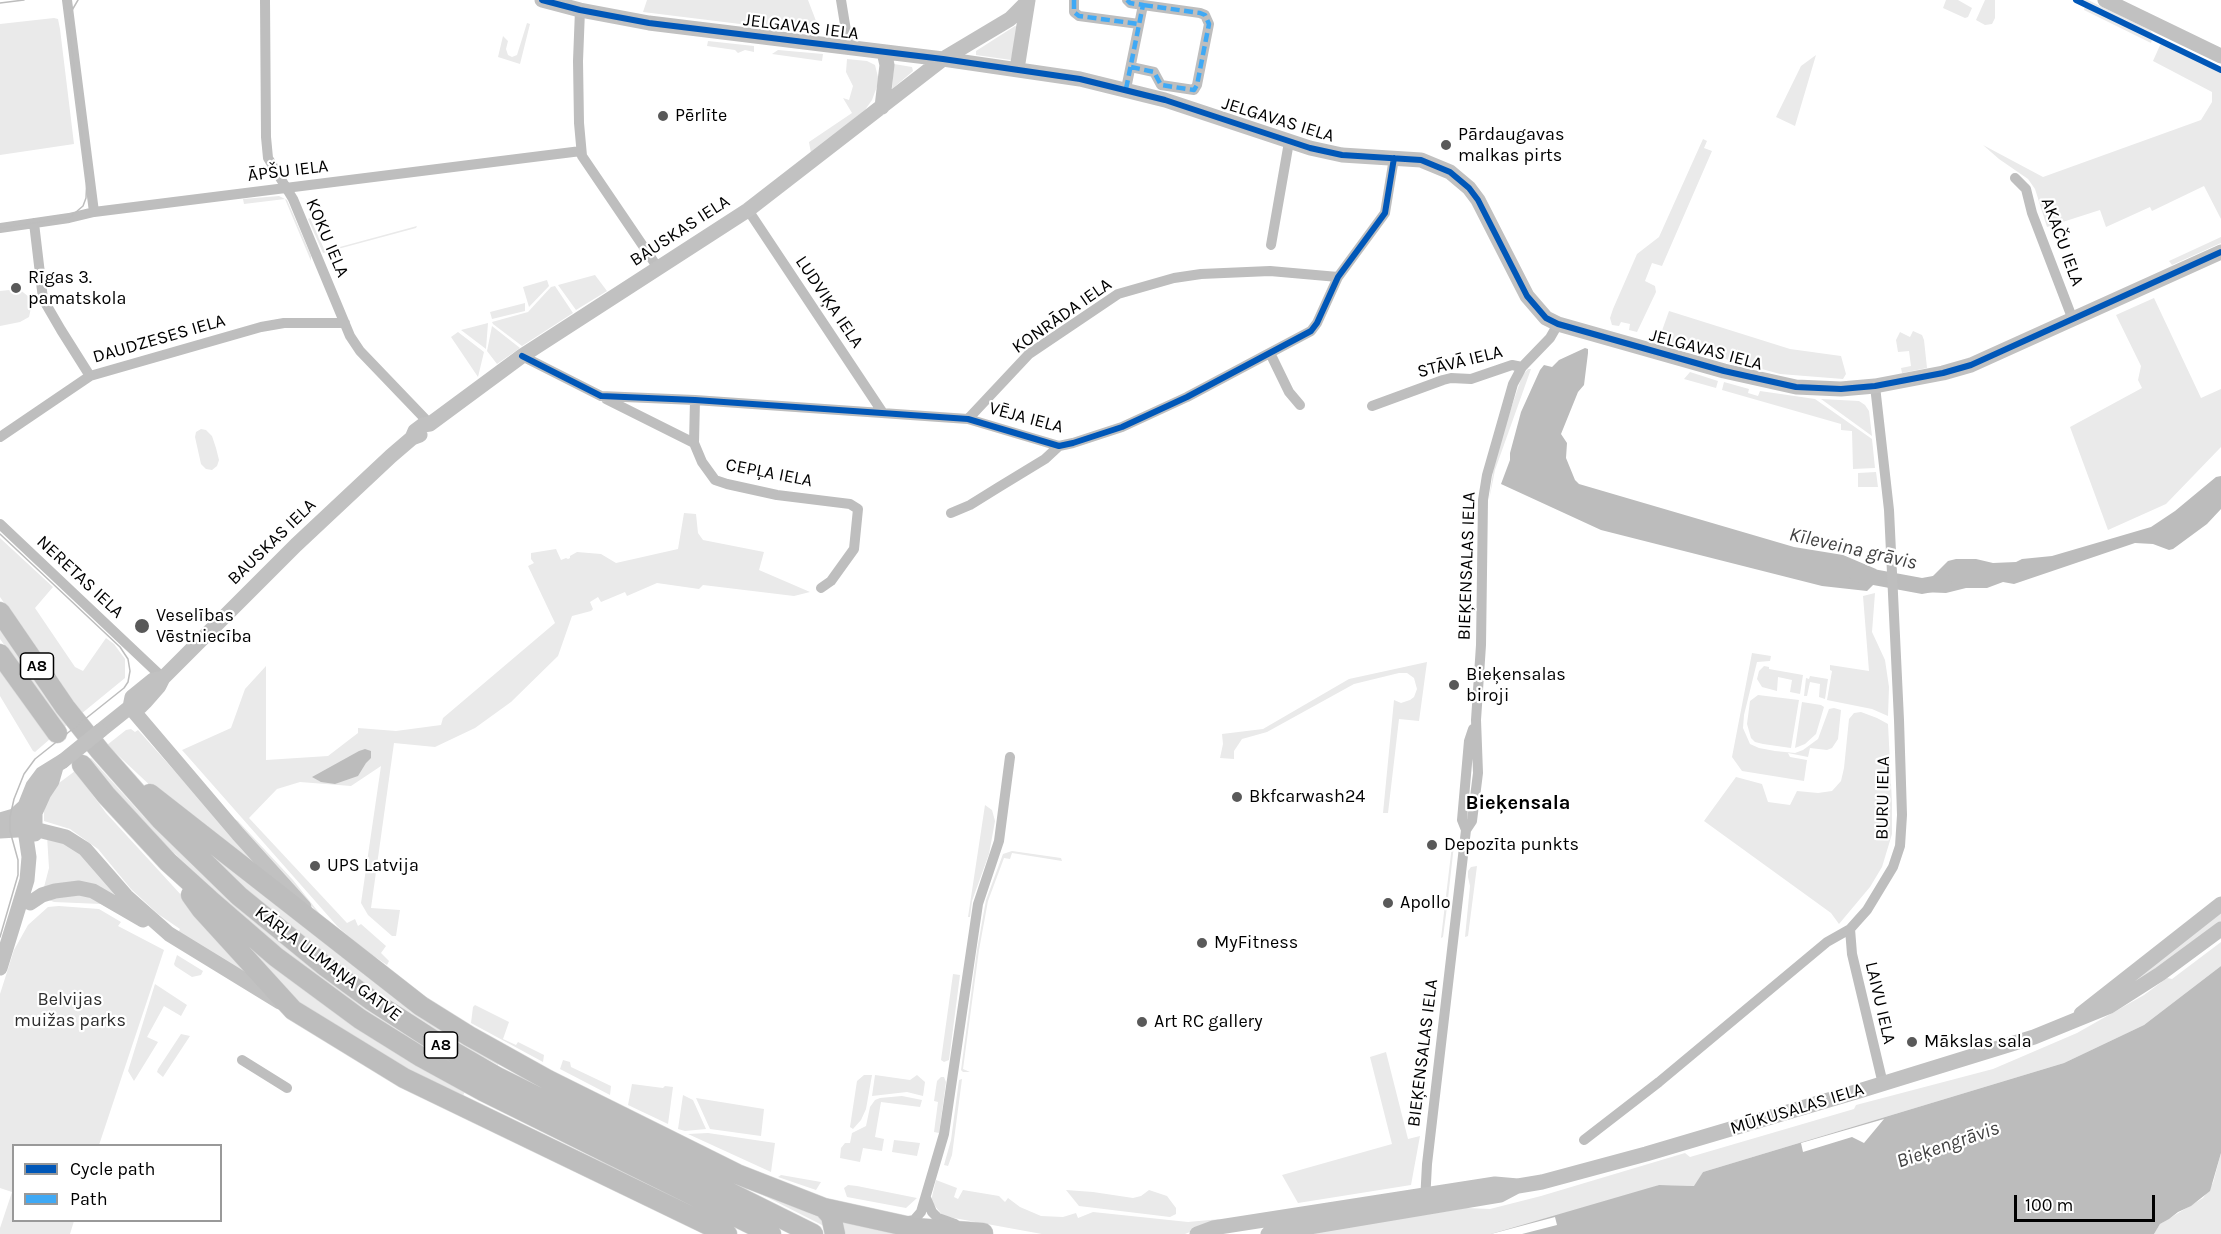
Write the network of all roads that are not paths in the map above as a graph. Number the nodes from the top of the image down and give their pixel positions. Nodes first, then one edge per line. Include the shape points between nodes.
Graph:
1 (67, 0) edge
2 (265, 0) edge
3 (542, 0) edge
4 (841, 0) edge
5 (1028, 0) edge
6 (1074, 0) edge
7 (1127, 0) edge
8 (2105, 0) edge
9 (1143, 5) junction
10 (580, 10) junction
11 (1139, 24) junction
12 (849, 48) junction
13 (884, 52) junction
14 (2221, 56) edge
15 (944, 59) junction
16 (1131, 67) junction
17 (1017, 69) junction
18 (1126, 89) junction
19 (882, 107) junction
20 (1289, 142) junction
21 (581, 151) junction
22 (1394, 158) junction
23 (2016, 178) dead end
24 (286, 188) junction
25 (748, 210) junction
26 (94, 212) junction
27 (34, 223) junction
28 (0, 228) edge
29 (1271, 245) dead end
30 (2221, 252) edge
31 (657, 268) junction
32 (1338, 277) junction
33 (2073, 320) junction
34 (345, 323) junction
35 (1558, 324) junction
36 (1270, 353) junction
37 (522, 357) junction
38 (1522, 367) junction
39 (90, 376) junction
40 (1875, 386) junction
41 (601, 396) junction
42 (695, 400) junction
43 (1300, 405) dead end
44 (1372, 406) dead end
45 (883, 413) junction
46 (968, 419) junction
47 (430, 424) junction
48 (0, 437) edge
49 (694, 443) junction
50 (1059, 446) junction
51 (951, 513) dead end
52 (0, 524) edge
53 (820, 588) dead end
54 (0, 612) edge
55 (0, 654) edge
56 (163, 678) junction
57 (130, 708) junction
58 (57, 733) dead end
59 (1010, 757) dead end
60 (67, 764) junction
61 (123, 777) junction
62 (0, 820) edge
63 (27, 821) junction
64 (0, 831) edge
65 (168, 862) junction
66 (30, 903) junction
67 (2221, 904) edge
68 (15, 924) junction
69 (1850, 929) junction
70 (2221, 929) edge
71 (169, 934) junction
72 (345, 947) junction
73 (0, 968) edge
74 (293, 1010) junction
75 (2072, 1021) junction
76 (242, 1060) dead end
77 (1882, 1083) junction
78 (286, 1088) dead end
79 (1584, 1140) dead end
80 (926, 1198) junction
81 (1425, 1201) junction
82 (824, 1208) junction
83 (898, 1223) junction
84 (727, 1234) edge
85 (771, 1234) edge
86 (813, 1234) edge
87 (835, 1234) edge
88 (952, 1234) edge
89 (985, 1234) edge
90 (1197, 1234) edge
91 (1268, 1234) edge

1 - 26 street
2 - 24 street, KOKU IELA via 268,158
3 - 10 street, JELGAVAS IELA
4 - 12 street
5 - 15 street, BAUSKAS IELA via 1010,19
5 - 17 street
6 - 11 street via 1074,12 1079,16
7 - 9 street
8 - 14 street
9 - 11 street
9 - 16 street via 1200,13 1208,20 1197,85 1194,90 1161,85 1155,72
10 - 12 street, JELGAVAS IELA via 648,23
10 - 21 street
11 - 16 street
12 - 13 street, JELGAVAS IELA
13 - 15 street, JELGAVAS IELA
13 - 19 street via 887,65
15 - 17 street, JELGAVAS IELA
15 - 19 street, BAUSKAS IELA
16 - 18 street
17 - 18 street, JELGAVAS IELA
18 - 20 street, JELGAVAS IELA
19 - 25 street, BAUSKAS IELA
20 - 22 street, JELGAVAS IELA via 1342,155
20 - 29 street
21 - 24 street, ĀPŠU IELA
21 - 31 street
22 - 32 street, VĒJA IELA via 1385,213
22 - 35 street, JELGAVAS IELA via 1437,165 1469,188 1527,296 1546,318
23 - 33 street, AKAČU IELA via 2026,189
24 - 26 street, ĀPŠU IELA
24 - 34 street, KOKU IELA
25 - 31 street, BAUSKAS IELA
25 - 45 street, LUDVIĶA IELA
26 - 27 street, ĀPŠU IELA
27 - 28 street, ĀPŠU IELA
27 - 39 street via 43,299
30 - 33 street, JELGAVAS IELA
31 - 37 street, BAUSKAS IELA
32 - 36 street, VĒJA IELA via 1315,327
32 - 46 street, KONRĀDA IELA via 1270,271 1201,274 1118,294 1029,354
33 - 40 street, JELGAVAS IELA via 1971,365
34 - 39 street, DAUDZESES IELA via 261,327
34 - 47 street, KOKU IELA via 360,351
35 - 38 street, BIEĶENSALAS IELA
35 - 40 street, JELGAVAS IELA via 1772,383 1841,389
36 - 43 street via 1289,392
36 - 50 street, VĒJA IELA via 1187,398 1122,427
37 - 41 street, VĒJA IELA
37 - 47 street, BAUSKAS IELA
38 - 44 street, STĀVĀ IELA via 1512,365 1471,379 1443,380
38 - 81 street, BIEĶENSALAS IELA via 1502,419 1483,500 1478,773 1472,820 1466,831 1426,1164
39 - 48 street, DAUDZESES IELA
40 - 69 street, BURU IELA via 1893,563 1901,837 1888,877
41 - 42 street, VĒJA IELA
41 - 49 street
42 - 45 street, VĒJA IELA
42 - 49 street, CEPĻA IELA
45 - 46 street, VĒJA IELA
46 - 50 street, VĒJA IELA
47 - 56 street, BAUSKAS IELA via 428,430 412,438 315,526
49 - 53 street, CEPĻA IELA via 715,480 777,495 850,504 858,509 854,549 831,580
50 - 51 street via 970,505
52 - 56 street, NERETAS IELA
54 - 61 highway, KĀRĻA ULMAŅA GATVE / A8 via 65,707
55 - 58 highway, A8
56 - 57 street, BAUSKAS IELA via 140,707
57 - 60 street, BAUSKAS IELA, bridge
57 - 72 street via 302,905
59 - 80 street via 999,841 978,904 944,1134
60 - 63 street, BAUSKAS IELA
60 - 63 street, BAUSKAS IELA via 42,774 33,786
60 - 65 highway, KĀRĻA ULMAŅA GATVE / A8 via 106,795
61 - 72 highway
61 - 86 highway, KĀRĻA ULMAŅA GATVE / A8 via 239,896 371,1000 497,1077
62 - 63 street via 14,816
63 - 64 street
63 - 66 street, BAUSKAS IELA via 37,871
63 - 68 street, BAUSKAS IELA via 29,868
63 - 71 street via 85,849 126,896
65 - 74 highway via 201,909
65 - 85 highway, KĀRĻA ULMAŅA GATVE / A8 via 276,957 360,1019 421,1057
66 - 68 street, BAUSKAS IELA
66 - 71 street via 42,895 66,889 93,891
67 - 75 street, MŪKUSALAS IELA
68 - 73 street, BAUSKAS IELA
69 - 77 street, LAIVU IELA via 1852,954
69 - 79 street, BURU IELA via 1827,942
70 - 75 street, MŪKUSALAS IELA via 2110,1006
71 - 74 street
72 - 82 highway via 421,1006 518,1064 721,1166
74 - 84 highway via 404,1078
75 - 77 street, MŪKUSALAS IELA via 2034,1037
76 - 78 street
77 - 81 street, MŪKUSALAS IELA via 1591,1170 1518,1186 1495,1184
80 - 83 street via 918,1217
80 - 89 street via 938,1218
81 - 90 street, MŪKUSALAS IELA via 1213,1228
81 - 91 street, MŪKUSALAS IELA
82 - 83 highway
82 - 87 highway via 831,1216
83 - 89 highway
88 - 89 highway

